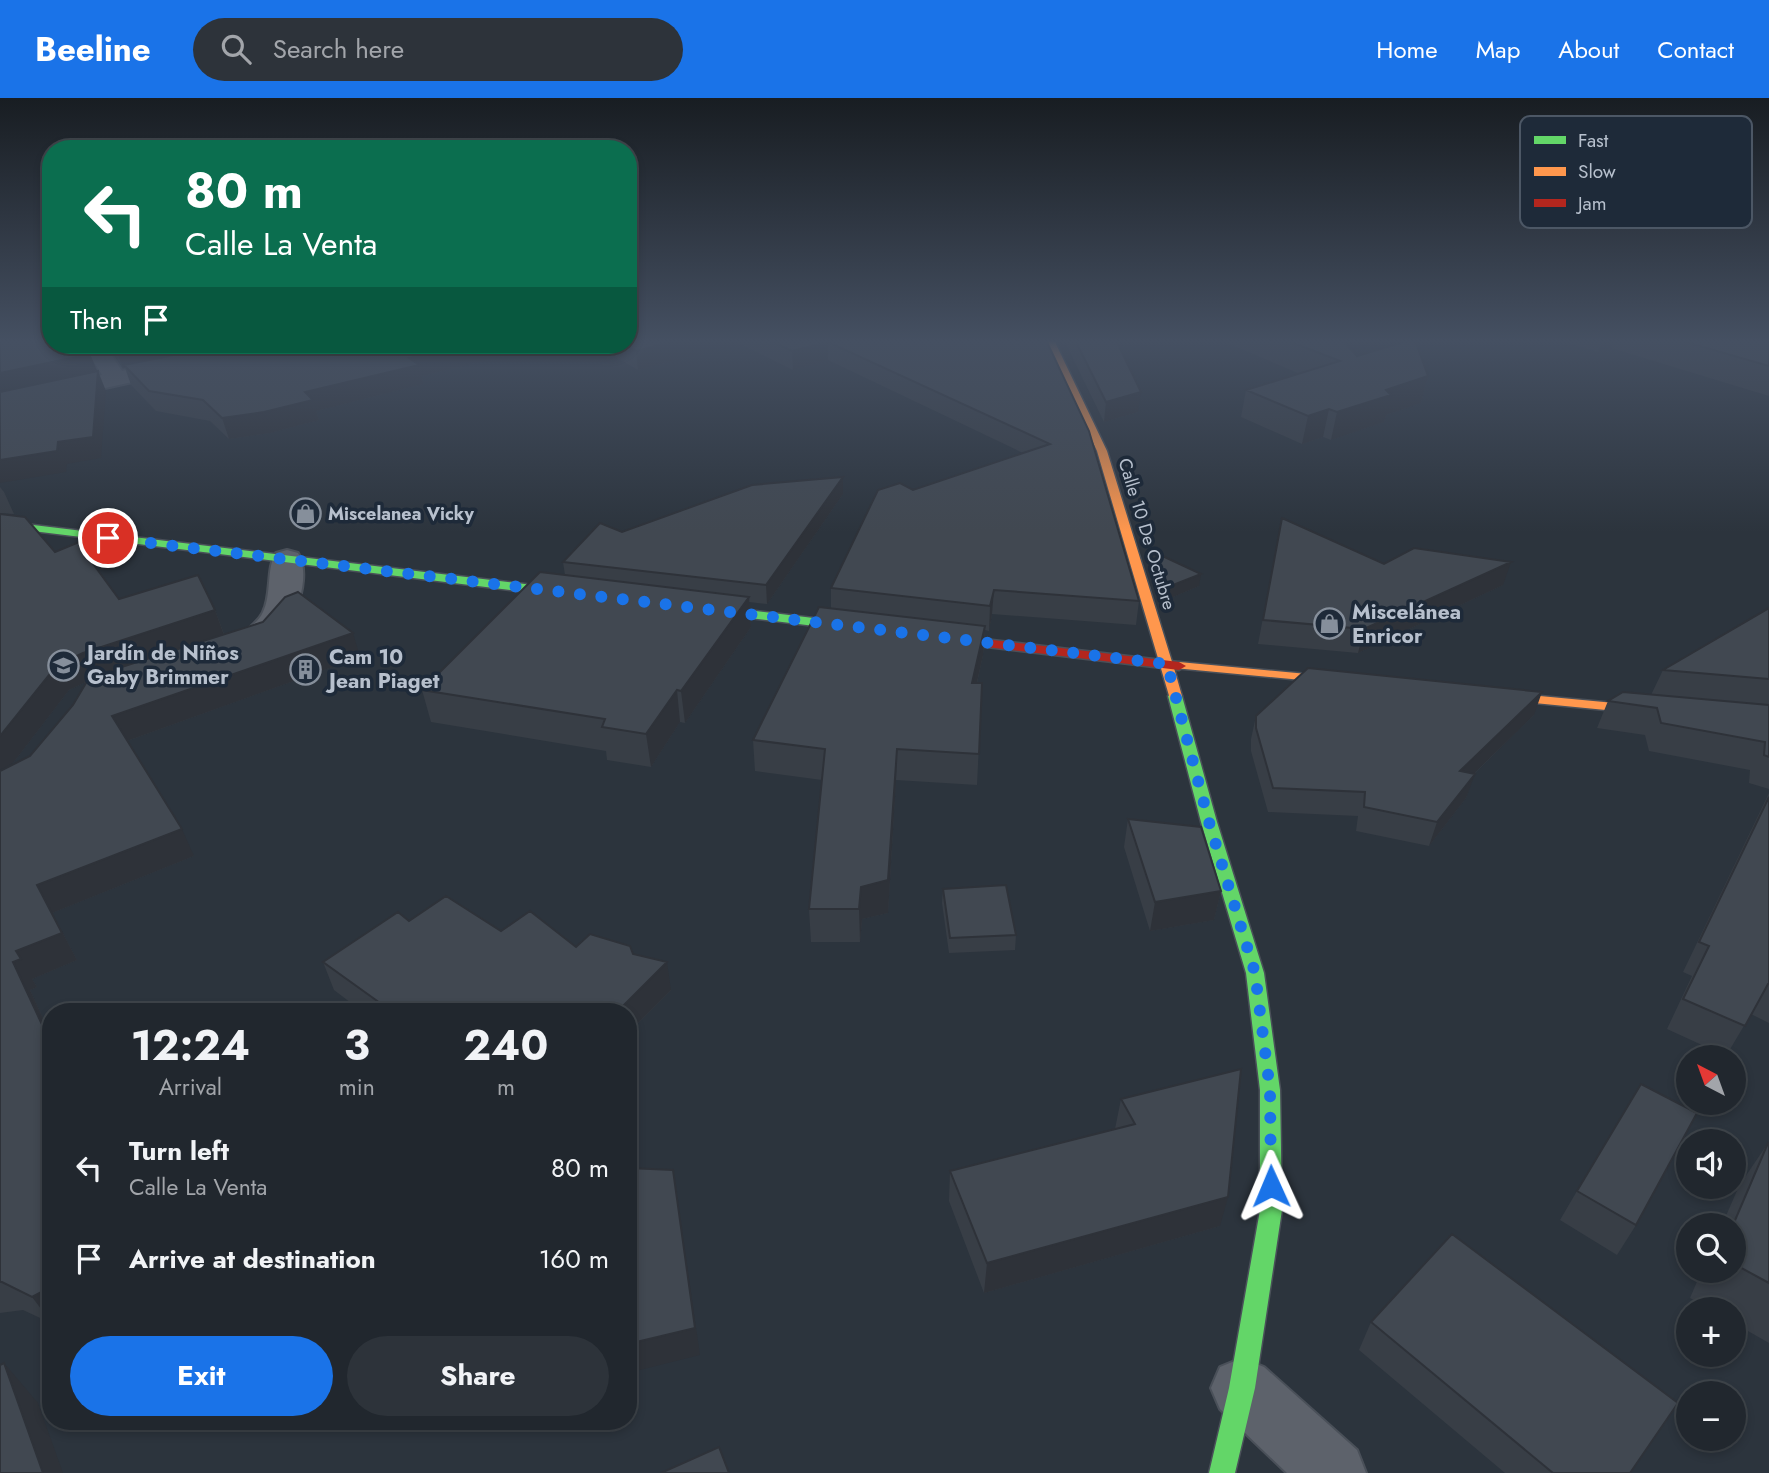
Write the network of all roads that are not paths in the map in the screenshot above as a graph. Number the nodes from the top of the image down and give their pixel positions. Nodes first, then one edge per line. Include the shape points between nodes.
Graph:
1 (1080, 404) edge
2 (0, 524) edge
3 (287, 559) junction
4 (590, 595) edge
5 (686, 607) edge
6 (878, 630) edge
7 (920, 635) edge
8 (226, 648) edge
9 (1167, 664) junction
10 (1372, 684) edge
11 (1468, 693) edge
12 (1673, 712) edge
13 (1242, 1388) junction
14 (1222, 1473) edge
15 (1335, 1473) edge

1 - 9 street, Calle 10 De Octubre via 1102,451
2 - 3 street
3 - 4 street
3 - 8 street via 285,600 271,627 259,637
5 - 6 street
7 - 9 street
9 - 10 street
9 - 13 street via 1255,973 1270,1090 1271,1210
11 - 12 street
13 - 14 street
13 - 15 street

